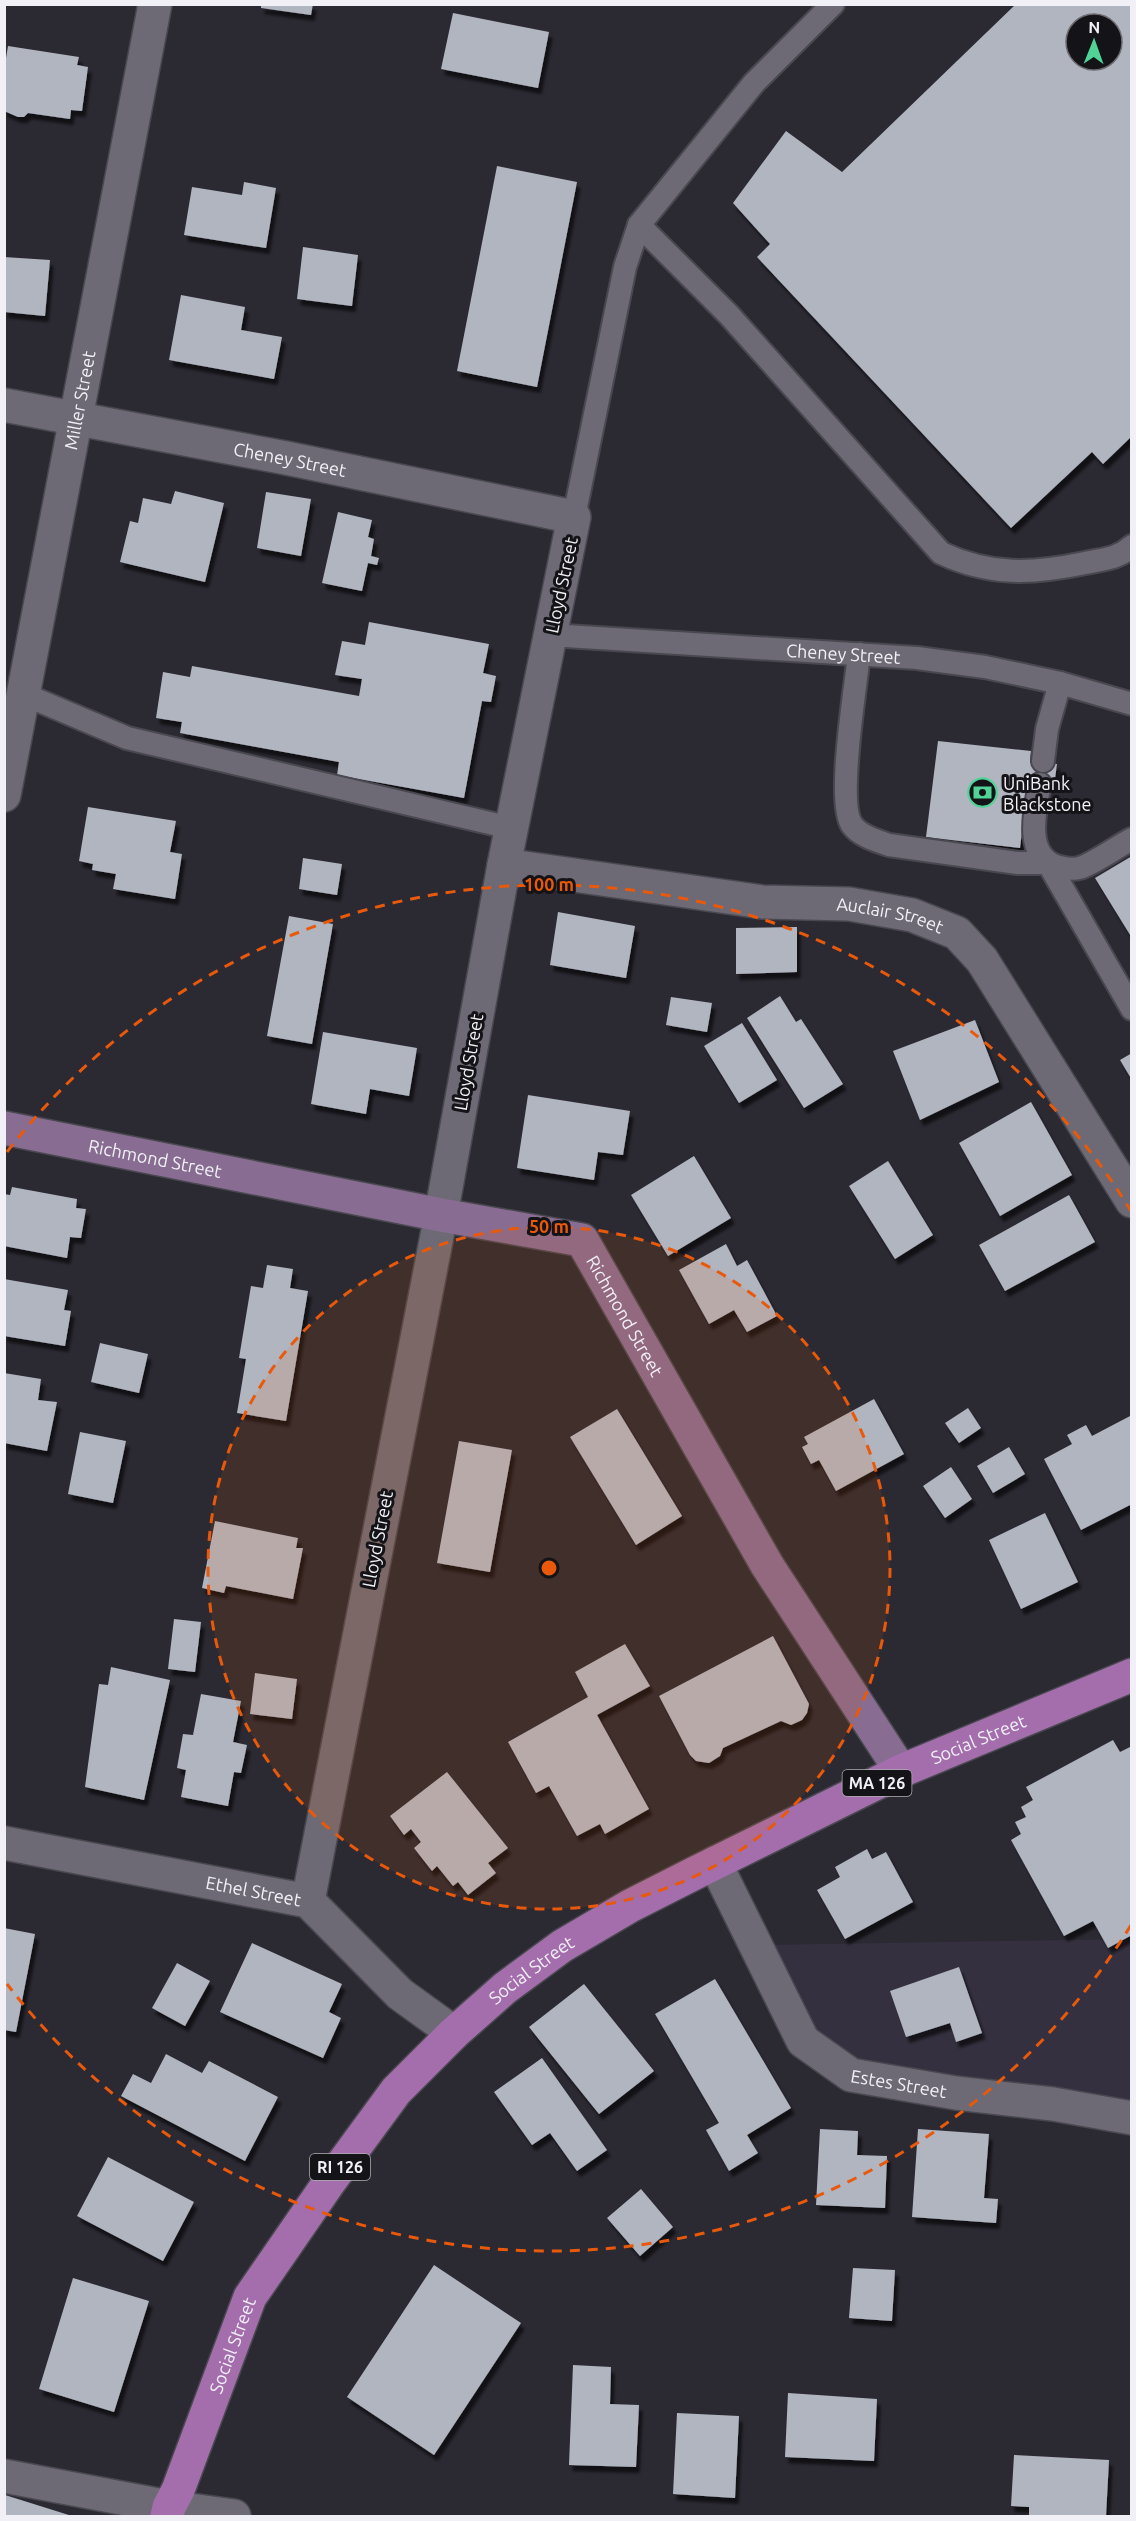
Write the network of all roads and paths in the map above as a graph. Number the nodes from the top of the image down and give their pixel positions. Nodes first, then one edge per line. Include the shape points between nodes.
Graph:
1 (154, 4) edge
2 (833, 4) edge
3 (639, 225) junction
4 (4, 405) edge
5 (75, 418) junction
6 (574, 517) junction
7 (1128, 555) edge
8 (550, 635) junction
9 (859, 654) junction
10 (1060, 683) junction
11 (23, 694) junction
12 (1131, 704) edge
13 (1043, 761) dead end
14 (1040, 784) dead end
15 (4, 795) edge
16 (511, 828) junction
17 (1131, 839) edge
18 (1048, 863) junction
19 (504, 865) junction
20 (1131, 1009) edge
21 (4, 1128) edge
22 (1131, 1200) edge
23 (441, 1215) junction
24 (1131, 1675) edge
25 (901, 1771) junction
26 (4, 1843) edge
27 (716, 1863) junction
28 (308, 1901) junction
29 (630, 1906) joint
30 (454, 2032) junction
31 (1131, 2118) edge
32 (4, 2476) edge
33 (168, 2512) edge
34 (234, 2517) edge

1 - 5 street, Miller Street
2 - 3 lane via 754,83
3 - 6 lane, Lloyd Street via 625,267
3 - 7 lane via 729,315 941,553 965,564 1024,572
4 - 5 street, Cheney Street
5 - 6 street, Cheney Street
5 - 11 street, Miller Street
6 - 8 street, Lloyd Street
8 - 9 lane, Cheney Street
8 - 16 street, Lloyd Street
9 - 10 lane, Cheney Street via 985,667
9 - 18 lane via 846,779 846,805 852,825 889,845 1018,863
10 - 12 lane, Cheney Street
10 - 13 lane
11 - 15 street, Miller Street
11 - 16 lane via 127,738
14 - 18 lane via 1034,837 1037,850
16 - 19 street, Lloyd Street
17 - 18 lane via 1079,868 1064,869
18 - 20 lane
19 - 22 street, Auclair Street via 762,902 849,904 912,915 957,933 982,960
19 - 23 street, Lloyd Street
21 - 23 street, Richmond Street
23 - 25 street, Richmond Street via 582,1240 767,1565
23 - 28 street, Lloyd Street
24 - 25 main road, Social Street / MA 126
25 - 27 main road, Social Street / MA 126
26 - 28 street, Ethel Street
27 - 29 main road, Social Street / MA 126
27 - 31 street, Estes Street via 803,2041 851,2075
28 - 30 street, Ethel Street via 400,1994
29 - 30 main road, Social Street / RI 126 via 562,1947 505,1988
30 - 33 main road, Social Street / RI 126 via 396,2091 250,2297
32 - 33 street
33 - 34 street

